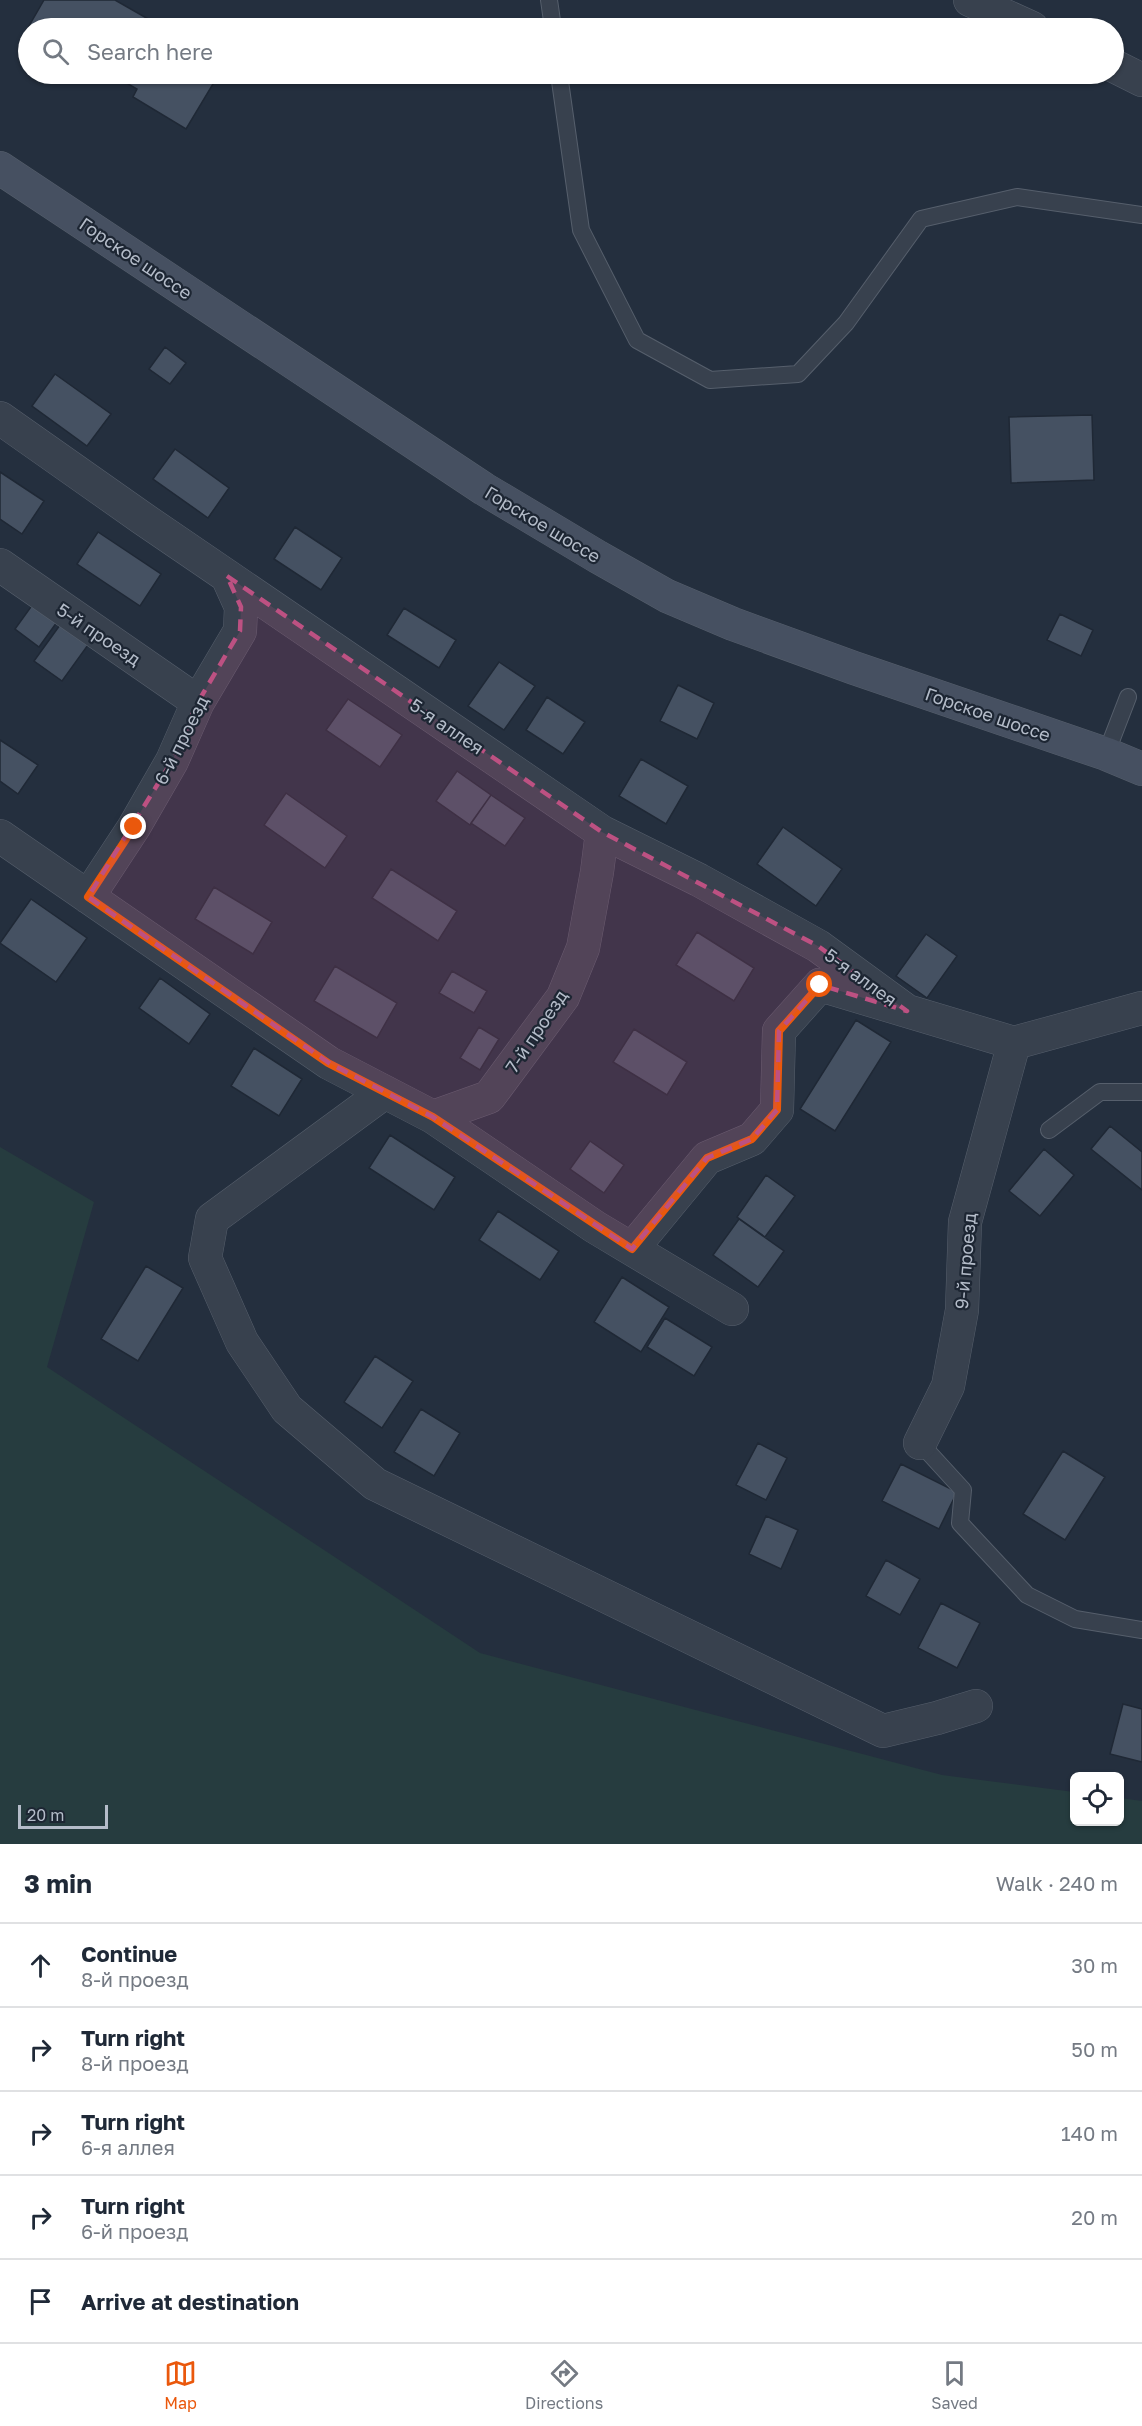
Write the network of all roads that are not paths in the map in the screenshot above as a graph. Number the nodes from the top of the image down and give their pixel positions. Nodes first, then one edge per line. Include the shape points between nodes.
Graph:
1 (549, 0) edge
2 (970, 0) edge
3 (552, 18) edge
4 (1010, 18) edge
5 (1124, 71) edge
6 (1142, 80) edge
7 (560, 84) edge
8 (0, 168) edge
9 (1142, 215) edge
10 (0, 418) edge
11 (0, 565) edge
12 (227, 576) junction
13 (1128, 697) dead end
14 (198, 702) junction
15 (1106, 754) junction
16 (1142, 769) edge
17 (602, 832) junction
18 (0, 836) edge
19 (88, 897) junction
20 (1142, 1008) edge
21 (907, 1011) junction
22 (1014, 1043) junction
23 (385, 1092) junction
24 (1142, 1092) edge
25 (433, 1117) junction
26 (1049, 1130) dead end
27 (632, 1249) junction
28 (732, 1309) dead end
29 (920, 1443) joint
30 (1142, 1630) edge
31 (976, 1706) dead end

1 - 3 lane
2 - 4 street
5 - 6 street
7 - 9 lane via 580,230 637,340 710,381 798,374 846,323 921,219 1017,197
8 - 15 main road, Горское шоссе via 484,489 667,596 832,660
10 - 12 street, 5-я аллея
11 - 14 street, 5-й проезд
12 - 14 street, 6-й проезд via 241,607 240,631
12 - 17 street, 5-я аллея
13 - 15 lane
14 - 19 street, 6-й проезд via 172,761
15 - 16 main road, Горское шоссе
17 - 21 street, 5-я аллея via 818,946
17 - 25 street, 7-й проезд via 583,948 563,997 489,1097
18 - 19 street
19 - 23 street via 328,1063
20 - 22 street
21 - 22 street
21 - 27 street via 820,985 779,1031 777,1110 752,1139 707,1158
22 - 29 street, 9-й проезд via 965,1222 962,1310 948,1386
23 - 25 street
23 - 31 street via 212,1219 205,1258 242,1342 287,1409 375,1484 883,1731
24 - 26 lane via 1100,1092
25 - 27 street
27 - 28 street
29 - 30 lane via 963,1490 960,1522 1027,1595 1075,1619

